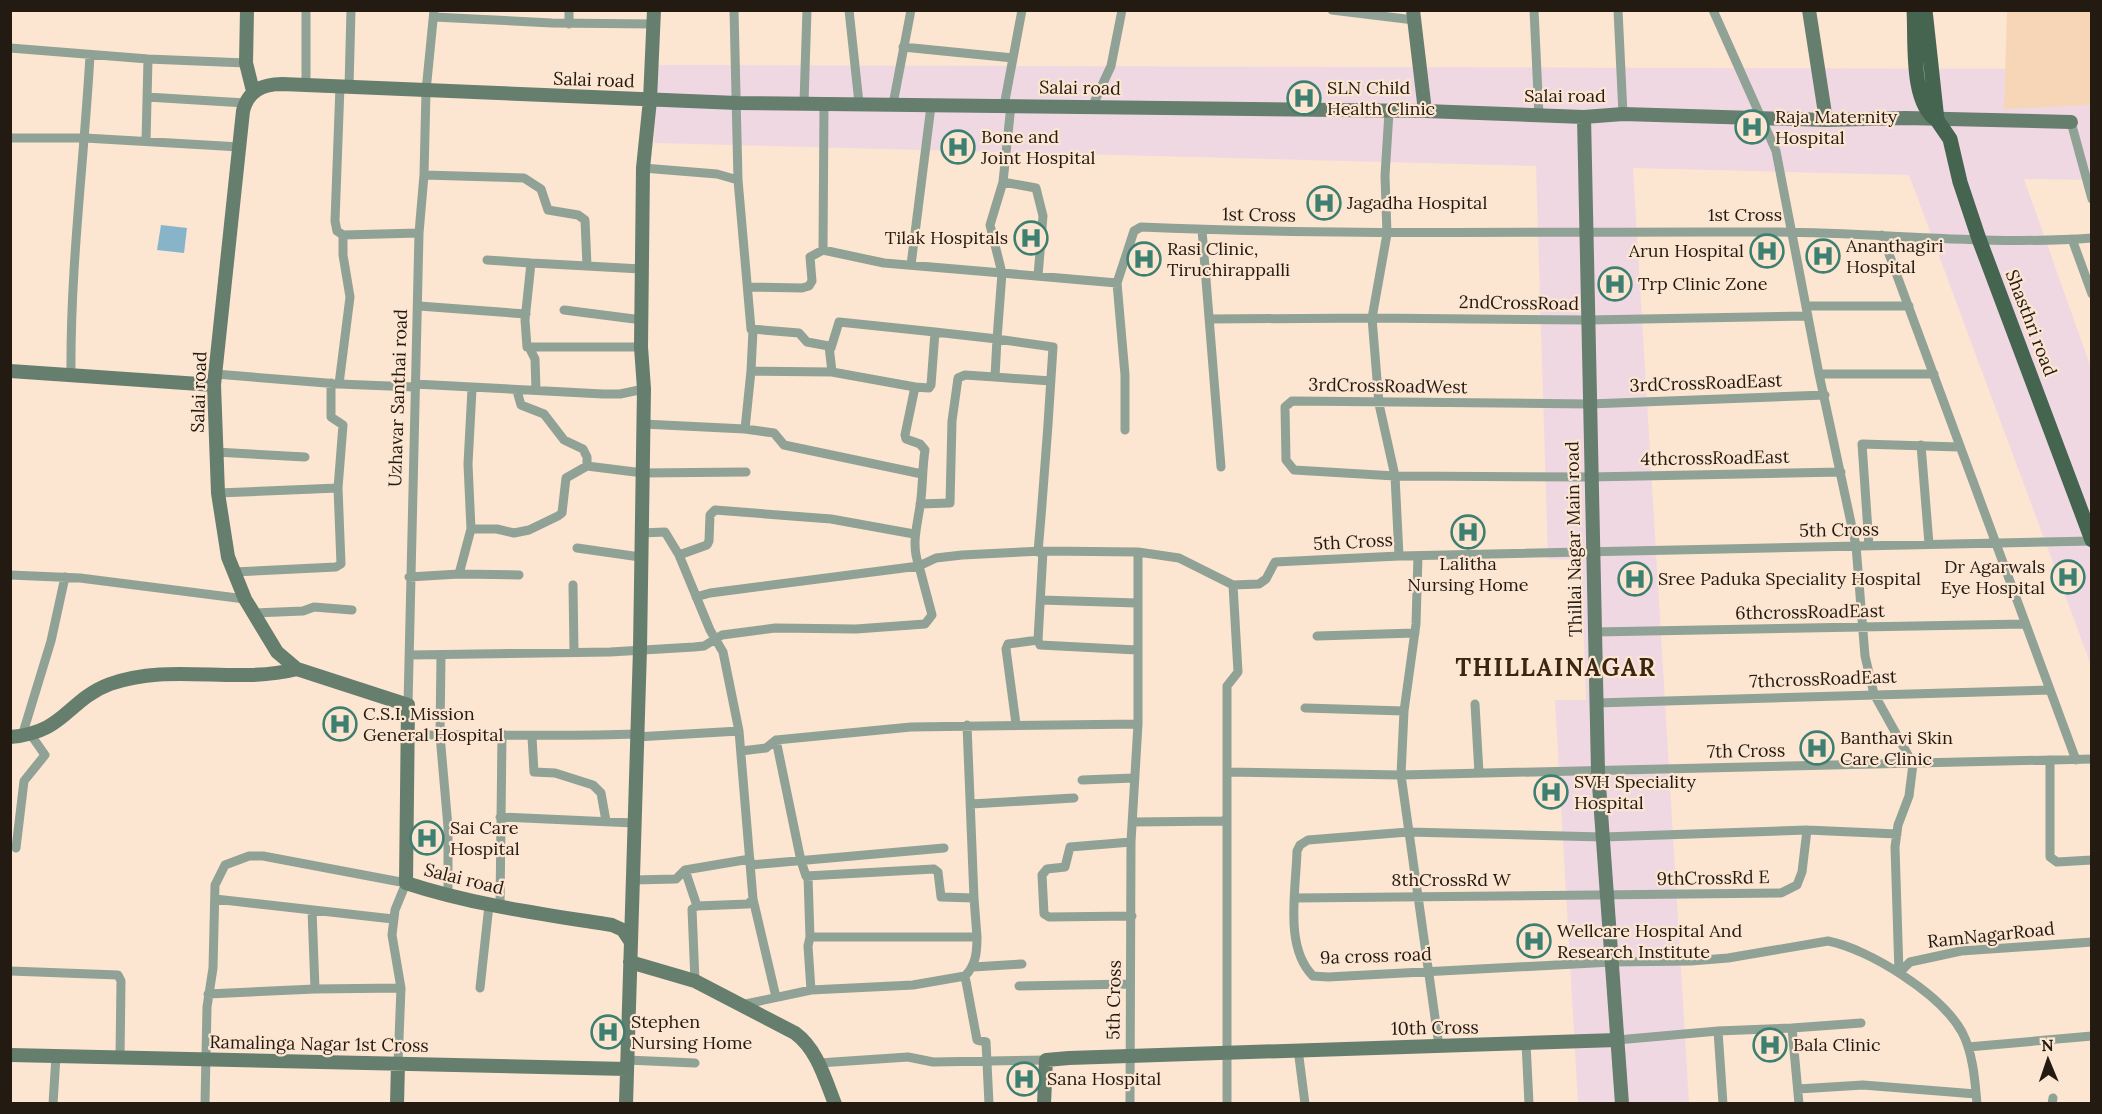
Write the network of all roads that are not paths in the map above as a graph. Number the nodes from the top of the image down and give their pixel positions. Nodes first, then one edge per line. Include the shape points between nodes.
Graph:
1 (247, 10) edge
2 (306, 10) edge
3 (351, 10) edge
4 (569, 10) edge
5 (734, 10) edge
6 (807, 10) edge
7 (849, 10) edge
8 (911, 10) edge
9 (1022, 10) edge
10 (1122, 10) edge
11 (1332, 10) edge
12 (1534, 10) edge
13 (1618, 10) edge
14 (1713, 10) edge
15 (1809, 10) edge
16 (1914, 10) edge
17 (1925, 10) edge
18 (434, 14) edge
19 (1414, 15) edge
20 (653, 17) edge
21 (569, 24) junction
22 (903, 47) junction
23 (10, 48) edge
24 (90, 56) junction
25 (1013, 58) junction
26 (148, 59) junction
27 (246, 63) junction
28 (306, 85) junction
29 (345, 87) junction
30 (426, 91) junction
31 (147, 97) junction
32 (249, 97) junction
33 (650, 100) junction
34 (804, 102) junction
35 (737, 103) junction
36 (824, 103) junction
37 (859, 103) junction
38 (893, 104) junction
39 (931, 105) junction
40 (1008, 105) junction
41 (1092, 107) junction
42 (1425, 111) junction
43 (1389, 112) junction
44 (1623, 114) junction
45 (1539, 116) junction
46 (1584, 117) junction
47 (1761, 117) junction
48 (1826, 120) junction
49 (1937, 120) junction
50 (2071, 122) joint
51 (10, 138) edge
52 (85, 138) junction
53 (146, 141) junction
54 (240, 147) junction
55 (643, 168) junction
56 (424, 175) junction
57 (738, 180) junction
58 (1003, 182) junction
59 (2091, 199) edge
60 (1202, 230) junction
61 (1586, 231) junction
62 (1791, 232) junction
63 (419, 233) junction
64 (1387, 234) junction
65 (343, 235) junction
66 (1882, 235) junction
67 (2091, 238) edge
68 (1979, 239) junction
69 (2072, 239) junction
70 (823, 250) junction
71 (488, 260) dead end
72 (531, 263) junction
73 (911, 265) junction
74 (587, 266) junction
75 (641, 268) junction
76 (1002, 273) junction
77 (1038, 276) junction
78 (1117, 283) junction
79 (748, 287) junction
80 (2091, 294) edge
81 (418, 306) junction
82 (1806, 306) junction
83 (1909, 306) junction
84 (564, 310) dead end
85 (526, 314) junction
86 (1808, 316) junction
87 (1372, 318) junction
88 (1210, 319) junction
89 (642, 320) junction
90 (1588, 320) junction
91 (753, 330) junction
92 (935, 332) junction
93 (997, 339) junction
94 (641, 347) junction
95 (831, 348) junction
96 (530, 349) junction
97 (10, 370) edge
98 (751, 371) junction
99 (832, 372) junction
100 (1819, 374) junction
101 (1934, 374) junction
102 (71, 375) junction
103 (994, 377) junction
104 (214, 379) junction
105 (1051, 381) junction
106 (335, 384) junction
107 (415, 386) junction
108 (915, 387) junction
109 (644, 388) junction
110 (472, 389) junction
111 (536, 390) junction
112 (517, 391) junction
113 (1824, 395) junction
114 (1379, 404) junction
115 (1589, 404) junction
116 (643, 424) junction
117 (745, 429) junction
118 (1125, 430) dead end
119 (1921, 445) junction
120 (1959, 447) junction
121 (215, 452) junction
122 (305, 457) dead end
123 (587, 466) junction
124 (1221, 467) dead end
125 (746, 472) dead end
126 (1841, 472) junction
127 (643, 473) junction
128 (922, 474) junction
129 (1395, 476) junction
130 (1590, 477) junction
131 (338, 488) junction
132 (218, 493) junction
133 (920, 504) junction
134 (471, 529) junction
135 (641, 533) junction
136 (914, 534) junction
137 (2091, 540) edge
138 (1994, 543) junction
139 (1929, 544) junction
140 (1856, 546) junction
141 (1869, 546) junction
142 (577, 548) dead end
143 (1041, 551) junction
144 (1138, 552) junction
145 (1592, 552) junction
146 (679, 555) junction
147 (1399, 556) junction
148 (1418, 556) junction
149 (640, 557) junction
150 (919, 566) junction
151 (233, 572) junction
152 (459, 574) junction
153 (10, 575) edge
154 (519, 575) dead end
155 (65, 577) junction
156 (409, 577) junction
157 (573, 585) dead end
158 (1233, 585) junction
159 (696, 597) junction
160 (245, 599) junction
161 (1041, 600) junction
162 (1137, 603) junction
163 (352, 610) dead end
164 (253, 613) junction
165 (2025, 624) junction
166 (1863, 627) junction
167 (1595, 632) junction
168 (1415, 633) junction
169 (1317, 636) dead end
170 (716, 639) junction
171 (1038, 640) junction
172 (640, 649) junction
173 (1137, 650) junction
174 (574, 651) junction
175 (410, 655) junction
176 (441, 656) junction
177 (297, 669) junction
178 (2050, 690) junction
179 (1874, 694) junction
180 (1596, 703) junction
181 (1475, 704) dead end
182 (408, 705) junction
183 (1305, 708) dead end
184 (1404, 711) junction
185 (1016, 724) junction
186 (1138, 724) junction
187 (967, 725) junction
188 (740, 731) junction
189 (502, 734) junction
190 (406, 735) junction
191 (440, 735) junction
192 (636, 735) junction
193 (21, 736) edge
194 (532, 737) junction
195 (776, 740) junction
196 (741, 751) junction
197 (2091, 759) edge
198 (2050, 760) junction
199 (2076, 760) junction
200 (1913, 764) junction
201 (1598, 771) junction
202 (1227, 772) junction
203 (1479, 773) junction
204 (1401, 775) junction
205 (1134, 778) junction
206 (1082, 780) dead end
207 (1074, 798) dead end
208 (971, 804) junction
209 (500, 817) junction
210 (1227, 818) junction
211 (606, 821) junction
212 (1134, 822) junction
213 (634, 823) junction
214 (1807, 830) junction
215 (1408, 832) junction
216 (1897, 834) junction
217 (1603, 837) junction
218 (1131, 842) junction
219 (16, 848) dead end
220 (944, 848) dead end
221 (2091, 860) edge
222 (801, 861) junction
223 (751, 862) junction
224 (685, 870) junction
225 (808, 877) junction
226 (633, 880) junction
227 (406, 883) junction
228 (1607, 896) junction
229 (448, 897) junction
230 (1418, 897) junction
231 (974, 898) junction
232 (1296, 898) junction
233 (215, 899) junction
234 (753, 899) junction
235 (494, 906) junction
236 (697, 906) junction
237 (312, 910) junction
238 (1132, 916) junction
239 (393, 920) junction
240 (810, 937) junction
241 (977, 937) junction
242 (631, 942) junction
243 (2091, 942) edge
244 (630, 962) junction
245 (1612, 962) junction
246 (1022, 964) dead end
247 (973, 967) junction
248 (10, 971) edge
249 (1429, 971) junction
250 (1899, 973) junction
251 (965, 976) junction
252 (694, 981) junction
253 (1130, 984) junction
254 (1019, 986) dead end
255 (401, 988) junction
256 (480, 988) dead end
257 (315, 989) junction
258 (811, 990) junction
259 (208, 994) junction
260 (776, 997) junction
261 (738, 1006) junction
262 (1861, 1023) dead end
263 (1792, 1028) junction
264 (1718, 1031) junction
265 (2091, 1036) edge
266 (1617, 1040) junction
267 (1526, 1043) junction
268 (1439, 1046) junction
269 (1968, 1047) junction
270 (1298, 1049) junction
271 (1227, 1053) junction
272 (1130, 1054) junction
273 (10, 1055) edge
274 (56, 1056) junction
275 (120, 1058) junction
276 (205, 1059) junction
277 (1047, 1060) junction
278 (985, 1061) junction
279 (695, 1063) dead end
280 (819, 1063) junction
281 (398, 1064) junction
282 (627, 1065) junction
283 (1798, 1089) junction
284 (1976, 1099) edge
285 (53, 1104) edge
286 (205, 1104) edge
287 (397, 1104) edge
288 (626, 1104) edge
289 (836, 1104) edge
290 (989, 1104) edge
291 (1044, 1104) edge
292 (1130, 1104) edge
293 (1227, 1104) edge
294 (1305, 1104) edge
295 (1529, 1104) edge
296 (1622, 1104) edge
297 (1723, 1104) edge
298 (1799, 1104) edge

1 - 27 street
2 - 28 street
3 - 29 street
4 - 21 street
5 - 35 street
6 - 34 street
7 - 37 street
8 - 22 street
9 - 25 street
10 - 41 street via 1111,66
11 - 19 street
12 - 45 street
13 - 44 street, Salai road
14 - 47 street
15 - 48 street
16 - 49 main road via 1920,98 1927,113
17 - 49 main road
18 - 21 street
18 - 30 street, Uzhavar Santhai road
19 - 42 street
20 - 21 street
20 - 33 street
22 - 25 street
22 - 38 street
23 - 24 street
24 - 26 street
24 - 52 street
25 - 40 street
26 - 27 street
26 - 31 street
27 - 32 street
28 - 29 street, Salai road
28 - 32 street, Salai road via 274,84
29 - 30 street, Salai road
29 - 65 street via 335,221 337,231
30 - 33 street, Salai road
30 - 56 street, Uzhavar Santhai road
31 - 32 street
31 - 53 street
32 - 54 street, Salai road
33 - 35 street, Salai road
33 - 55 street
34 - 35 street, Salai road
34 - 36 street, Salai road
35 - 57 street
36 - 37 street, Salai road
36 - 70 street
37 - 38 street, Salai road
38 - 39 street, Salai road
39 - 40 street, Salai road
39 - 73 street
40 - 41 street, Salai road
40 - 58 street
41 - 43 street, Salai road
42 - 43 street, Salai road
42 - 45 street, Salai road
43 - 64 street
44 - 46 street, Salai road
44 - 47 street, Salai road
45 - 46 street, Salai road
46 - 61 street, Thillai Nagar Main road
47 - 48 street, Salai road
47 - 62 street via 1776,151
48 - 49 street, Salai road
49 - 50 street, Salai road
49 - 68 main road, Shasthri road via 1950,139
50 - 59 street
51 - 52 street
52 - 53 street
52 - 102 street via 73,278
53 - 54 street
54 - 104 street, Salai road
55 - 57 street via 717,174
55 - 75 street
56 - 63 street, Uzhavar Santhai road
56 - 74 street via 514,177 534,183 541,189 548,210 578,215 585,220
57 - 79 street
58 - 76 street via 990,225
58 - 77 street via 1036,188 1043,216
60 - 64 street, 1st Cross
60 - 78 street, 1st Cross via 1138,228
60 - 88 street
61 - 62 street, 1st Cross
61 - 64 street, 1st Cross
61 - 90 street, Thillai Nagar Main road
62 - 66 street, 1st Cross
62 - 82 street
63 - 65 street
63 - 81 street, Uzhavar Santhai road
64 - 87 street
65 - 106 street via 350,297
66 - 68 street, 1st Cross
66 - 83 street
67 - 69 street, 1st Cross
68 - 69 street, 1st Cross
68 - 137 main road, Shasthri road
69 - 80 street
70 - 73 street
70 - 79 street via 810,257 809,286
71 - 72 street
72 - 74 street
72 - 85 street
73 - 76 street
74 - 75 street
75 - 89 street
76 - 77 street
76 - 93 street
77 - 78 street
78 - 118 street
79 - 91 street
81 - 85 street
81 - 107 street, Uzhavar Santhai road
82 - 83 street
82 - 86 street
83 - 101 street
84 - 89 street
85 - 96 street
86 - 90 street, 2ndCrossRoad
86 - 100 street
87 - 88 street, 2ndCrossRoad
87 - 90 street, 2ndCrossRoad
87 - 114 street
88 - 124 street
89 - 94 street
90 - 115 street, Thillai Nagar Main road
91 - 95 street via 799,333 807,342
91 - 98 street
92 - 93 street
92 - 95 street via 839,322
92 - 108 street via 932,385
93 - 103 street
93 - 105 street via 1051,345
94 - 96 street via 552,345
94 - 109 street
95 - 99 street
96 - 111 street via 535,359
97 - 102 street
98 - 99 street
98 - 117 street
99 - 108 street
100 - 101 street
100 - 113 street
101 - 120 street
102 - 104 street
103 - 105 street
103 - 133 street via 958,378 952,420 950,503
104 - 106 street
104 - 121 street, Salai road
105 - 143 street
106 - 107 street
106 - 131 street via 331,417 343,425
107 - 110 street
107 - 156 street, Uzhavar Santhai road
108 - 128 street via 905,437 923,447
109 - 111 street via 620,394
109 - 116 street
110 - 112 street
110 - 134 street via 468,464
111 - 112 street
112 - 123 street via 521,405 544,414 564,440 583,449
113 - 115 street, 3rdCrossRoadEast
113 - 126 street
114 - 115 street, 3rdCrossRoadWest
114 - 129 street
114 - 129 street, 3rdCrossRoadWest via 1289,402 1285,407 1286,460 1294,470
115 - 130 street, Thillai Nagar Main road
116 - 117 street
116 - 127 street
117 - 128 street via 774,433 784,445
119 - 120 street
119 - 139 street
119 - 141 street via 1862,444
120 - 138 street
121 - 122 street
121 - 132 street, Salai road
123 - 127 street
123 - 134 street via 566,478 562,513 558,516 514,533
125 - 127 street
126 - 130 street, 4thcrossRoadEast
126 - 140 street
127 - 135 street
128 - 133 street
129 - 130 street, 4thcrossRoadEast
129 - 147 street
130 - 145 street, Thillai Nagar Main road
131 - 132 street
131 - 151 street via 340,565
132 - 151 street, Salai road
133 - 136 street
134 - 152 street
135 - 146 street via 665,532
135 - 149 street
136 - 146 street via 831,519 715,510 710,515 706,545
136 - 150 street
137 - 138 street, 5th Cross
138 - 139 street, 5th Cross
138 - 165 street
139 - 141 street, 5th Cross
140 - 141 street, 5th Cross
140 - 145 street, 5th Cross
140 - 166 street
142 - 149 street
143 - 144 street
143 - 150 street via 936,558
143 - 161 street
144 - 158 street via 1179,558
144 - 162 street, 5th Cross
145 - 148 street, 5th Cross
145 - 167 street, Thillai Nagar Main road
146 - 159 street
147 - 148 street, 5th Cross
147 - 158 street, 5th Cross via 1275,562 1259,584
148 - 168 street
149 - 172 street
150 - 159 street
150 - 170 street via 932,615 925,624 856,629 775,628 722,634
151 - 160 street, Salai road
152 - 154 street
152 - 156 street
153 - 155 street
155 - 160 street
155 - 193 street via 51,641
156 - 175 street, Uzhavar Santhai road
157 - 174 street
158 - 202 street via 1238,672 1227,686
159 - 170 street
160 - 164 street, Salai road
161 - 162 street
161 - 171 street
162 - 173 street, 5th Cross
163 - 164 street via 314,607
164 - 177 street, Salai road via 277,652
165 - 166 street, 6thcrossRoadEast
165 - 178 street
166 - 167 street, 6thcrossRoadEast
166 - 179 street
167 - 180 street, Thillai Nagar Main road
168 - 169 street
168 - 184 street
170 - 172 street via 704,646
170 - 188 street via 723,652
171 - 173 street via 1040,645
171 - 185 street via 1008,644 1006,649
172 - 174 street
172 - 192 street
173 - 186 street, 5th Cross
174 - 176 street
175 - 176 street
175 - 182 street, Uzhavar Santhai road
176 - 191 street
177 - 182 street, Salai road
177 - 193 street via 256,676 178,673 129,678 99,689 48,728
178 - 179 street, 7thcrossRoadEast
178 - 199 street
179 - 180 street, 7thcrossRoadEast
179 - 200 street
180 - 201 street, Thillai Nagar Main road
181 - 203 street
182 - 190 street, Salai road
183 - 184 street
184 - 204 street
185 - 186 street
185 - 187 street
186 - 205 street, 5th Cross
187 - 195 street
187 - 208 street
188 - 192 street
188 - 196 street
189 - 191 street
189 - 194 street
189 - 209 street
190 - 191 street
190 - 227 street, Salai road
191 - 229 street via 448,827
192 - 194 street
192 - 213 street
193 - 219 street via 45,755 24,781
194 - 211 street via 534,772 555,773 593,785 601,793
195 - 196 street via 766,748
195 - 222 street
196 - 223 street
197 - 199 street, 7th Cross
198 - 199 street, 7th Cross
198 - 200 street, 7th Cross
198 - 221 street via 2050,857 2057,862
200 - 201 street, 7th Cross
200 - 216 street via 1909,796
201 - 203 street, 7th Cross
201 - 217 street, Thillai Nagar Main road
202 - 204 street, 7th Cross
202 - 210 street
203 - 204 street, 7th Cross
204 - 215 street
205 - 206 street
205 - 212 street, 5th Cross
207 - 208 street
208 - 231 street
209 - 211 street
209 - 235 street
210 - 212 street via 1217,822
210 - 271 street
211 - 213 street
212 - 218 street, 5th Cross
213 - 226 street
214 - 216 street, 9a cross road
214 - 217 street, 9a cross road
214 - 228 street, 9thCrossRd E via 1802,872 1790,891
215 - 217 street, 9a cross road
215 - 230 street
215 - 232 street, 9a cross road via 1308,840 1297,851
216 - 250 street
217 - 228 street, Thillai Nagar Main road
218 - 238 street, 5th Cross
218 - 238 street via 1070,847 1065,867 1047,869 1042,875 1044,914 1049,917
220 - 222 street
222 - 223 street
222 - 225 street
223 - 224 street
223 - 234 street
224 - 226 street via 676,879
224 - 236 street
225 - 231 street via 932,868 938,872 940,897
225 - 240 street
226 - 242 street
227 - 229 street, Salai road
227 - 233 street via 249,856 232,860 221,870
227 - 239 street
228 - 230 street, 8thCrossRd W
228 - 245 street, Thillai Nagar Main road
229 - 235 street, Salai road
230 - 232 street, 8thCrossRd W
230 - 249 street
231 - 241 street
232 - 249 street, 9a cross road via 1295,944 1302,965 1313,976
233 - 237 street
233 - 259 street via 213,968
234 - 236 street via 744,904
234 - 260 street
235 - 242 street, Salai road via 612,925 623,930
235 - 256 street
236 - 252 street via 692,911
237 - 239 street
237 - 257 street
238 - 253 street, 5th Cross
239 - 255 street
240 - 241 street
240 - 258 street
241 - 247 street
242 - 244 street
243 - 250 street, RamNagarRoad via 1961,951 1910,962
244 - 252 street
244 - 282 street
245 - 249 street, 9a cross road
245 - 250 street, 9a cross road via 1728,958 1828,941 1862,951
245 - 266 street, Thillai Nagar Main road
246 - 247 street
247 - 251 street
248 - 275 street via 118,975
249 - 268 street
250 - 269 street, 9a cross road via 1950,1017
251 - 258 street via 913,985
251 - 278 street via 977,1040 986,1042
252 - 261 street
253 - 254 street
253 - 272 street, 5th Cross
255 - 257 street
255 - 281 street
257 - 259 street
258 - 260 street
259 - 276 street
260 - 261 street
261 - 280 street via 795,1033 808,1043
262 - 263 street, 10th Cross
263 - 264 street, 10th Cross
263 - 283 street
264 - 266 street, 10th Cross
264 - 297 street
265 - 269 street
266 - 267 street, 10th Cross
266 - 296 street, Thillai Nagar Main road
267 - 268 street, 10th Cross
267 - 295 street
268 - 270 street, 10th Cross
269 - 284 street, 9a cross road
270 - 271 street, 10th Cross
270 - 294 street
271 - 272 street, 10th Cross
271 - 293 street
272 - 277 street, 10th Cross
272 - 292 street, 5th Cross
273 - 274 street, Ramalinga Nagar 1st Cross
274 - 275 street, Ramalinga Nagar 1st Cross
274 - 285 street
275 - 276 street, Ramalinga Nagar 1st Cross
276 - 281 street, Ramalinga Nagar 1st Cross
276 - 286 street
277 - 278 street
277 - 291 street
278 - 280 street via 933,1062 908,1058
278 - 290 street
279 - 282 street
280 - 289 street
281 - 282 street, Ramalinga Nagar 1st Cross
281 - 287 street
282 - 288 street
283 - 284 street via 1863,1085
283 - 298 street

